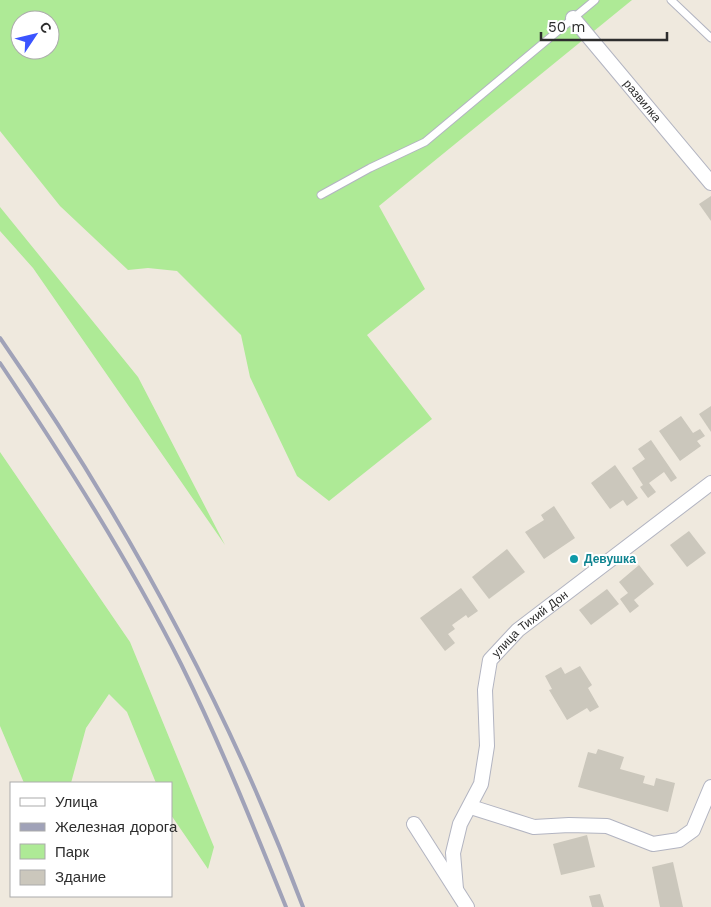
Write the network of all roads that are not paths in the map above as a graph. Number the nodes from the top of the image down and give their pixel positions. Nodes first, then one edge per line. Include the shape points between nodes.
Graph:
1 (595, 0) edge
2 (671, 0) edge
3 (573, 18) junction
4 (711, 38) edge
5 (711, 183) edge
6 (321, 195) dead end
7 (711, 483) edge
8 (711, 787) edge
9 (471, 807) junction
10 (414, 824) dead end
11 (456, 888) junction
12 (467, 907) edge

1 - 3 lane
2 - 4 lane
3 - 5 street, развилка
3 - 6 lane via 425,142
7 - 9 street, улица Тихий Дон via 518,630 490,660 484,690 487,746 481,784
8 - 9 street via 693,830 679,840 653,844 607,826 534,827
9 - 11 street, улица Тихий Дон via 460,824 453,853
10 - 11 street
11 - 12 street

